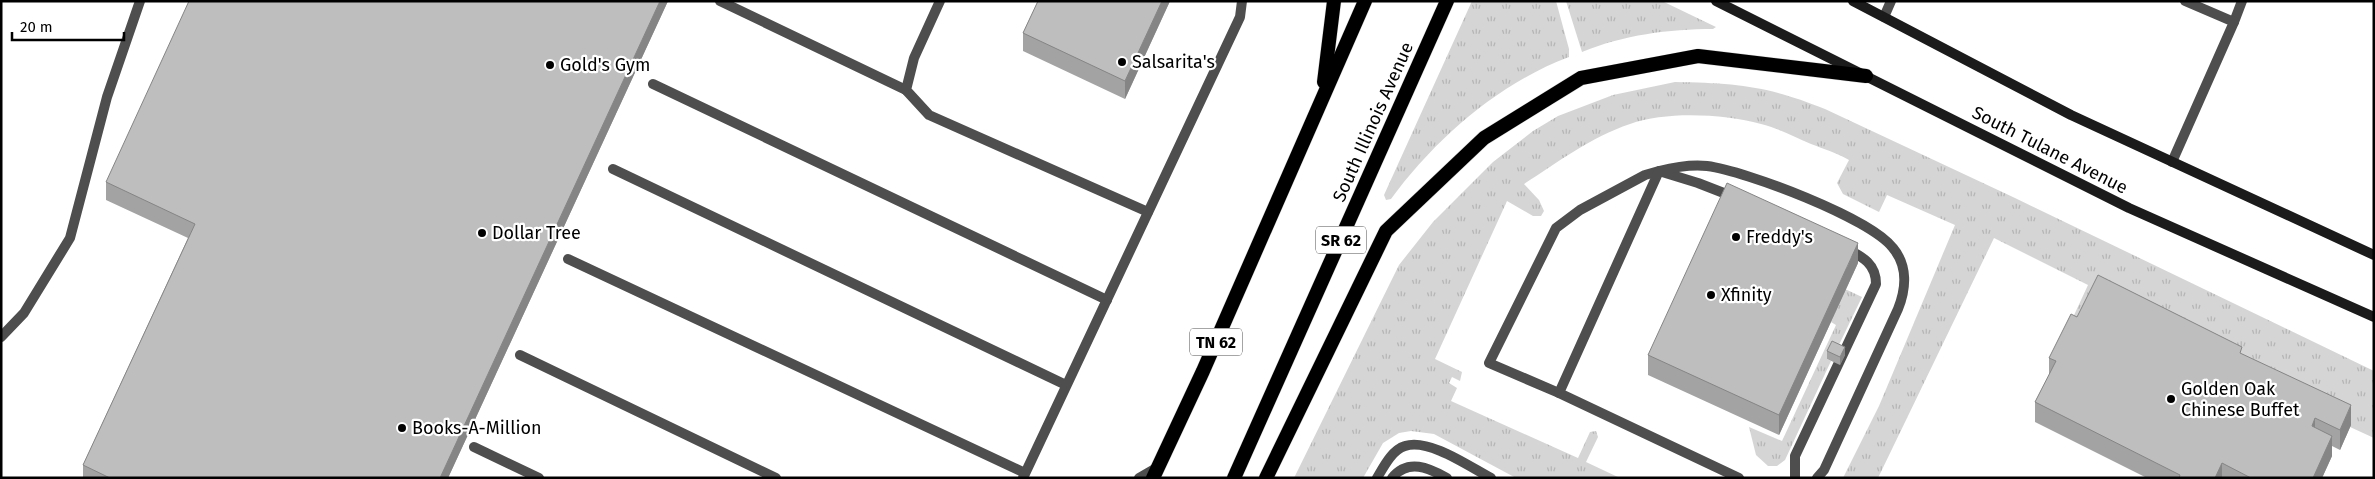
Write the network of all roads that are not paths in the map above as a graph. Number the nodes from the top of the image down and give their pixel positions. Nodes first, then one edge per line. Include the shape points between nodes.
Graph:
1 (140, 1) edge
2 (720, 1) edge
3 (940, 1) edge
4 (1242, 1) edge
5 (1334, 1) edge
6 (1365, 1) edge
7 (1448, 1) edge
8 (1716, 1) edge
9 (1853, 1) edge
10 (1891, 1) edge
11 (2185, 1) edge
12 (2242, 1) edge
13 (1884, 17) junction
14 (2234, 22) junction
15 (1866, 76) junction
16 (653, 84) dead end
17 (906, 90) junction
18 (1321, 100) junction
19 (2172, 162) junction
20 (612, 169) dead end
21 (1659, 171) junction
22 (1747, 204) edge
23 (1148, 212) junction
24 (1837, 245) edge
25 (2374, 255) edge
26 (568, 259) dead end
27 (1107, 300) junction
28 (2374, 317) edge
29 (1, 337) edge
30 (520, 355) dead end
31 (1066, 384) junction
32 (1559, 393) junction
33 (474, 446) dead end
34 (1155, 472) edge
35 (1024, 476) edge
36 (539, 478) edge
37 (776, 478) edge
38 (1139, 478) edge
39 (1234, 478) edge
40 (1266, 478) edge
41 (1377, 478) edge
42 (1392, 478) edge
43 (1447, 478) edge
44 (1491, 478) edge
45 (1739, 478) edge
46 (1794, 478) edge
47 (1817, 478) edge

1 - 29 street via 107,97 70,238 24,313
2 - 17 street
3 - 17 street via 914,58
4 - 23 street via 1240,17
5 - 18 highway
6 - 18 highway, TN 62
7 - 39 highway, South Illinois Avenue / SR 62
8 - 15 main road, South Tulane Avenue
9 - 13 main road
10 - 13 street
11 - 14 street
12 - 14 street
13 - 19 main road via 2071,115
14 - 19 street
15 - 28 main road, South Tulane Avenue via 2129,208
15 - 40 highway via 1698,56 1581,78 1484,138 1386,232
16 - 27 street
17 - 23 street via 929,115
18 - 34 highway, TN 62 via 1203,372
19 - 25 main road
20 - 31 street
21 - 22 street
21 - 32 street
21 - 32 street via 1645,175 1580,210 1556,228 1489,363
21 - 47 street via 1689,165 1724,168 1801,196 1876,232 1893,247 1901,261 1905,278 1901,302 1824,470
23 - 27 street
24 - 46 street via 1869,262 1876,284 1795,456
26 - 35 street
27 - 31 street
30 - 37 street
31 - 35 street
32 - 45 street
33 - 36 street
34 - 38 street
41 - 44 street via 1392,455 1404,446 1416,444 1442,452
42 - 43 street via 1410,466 1422,466

